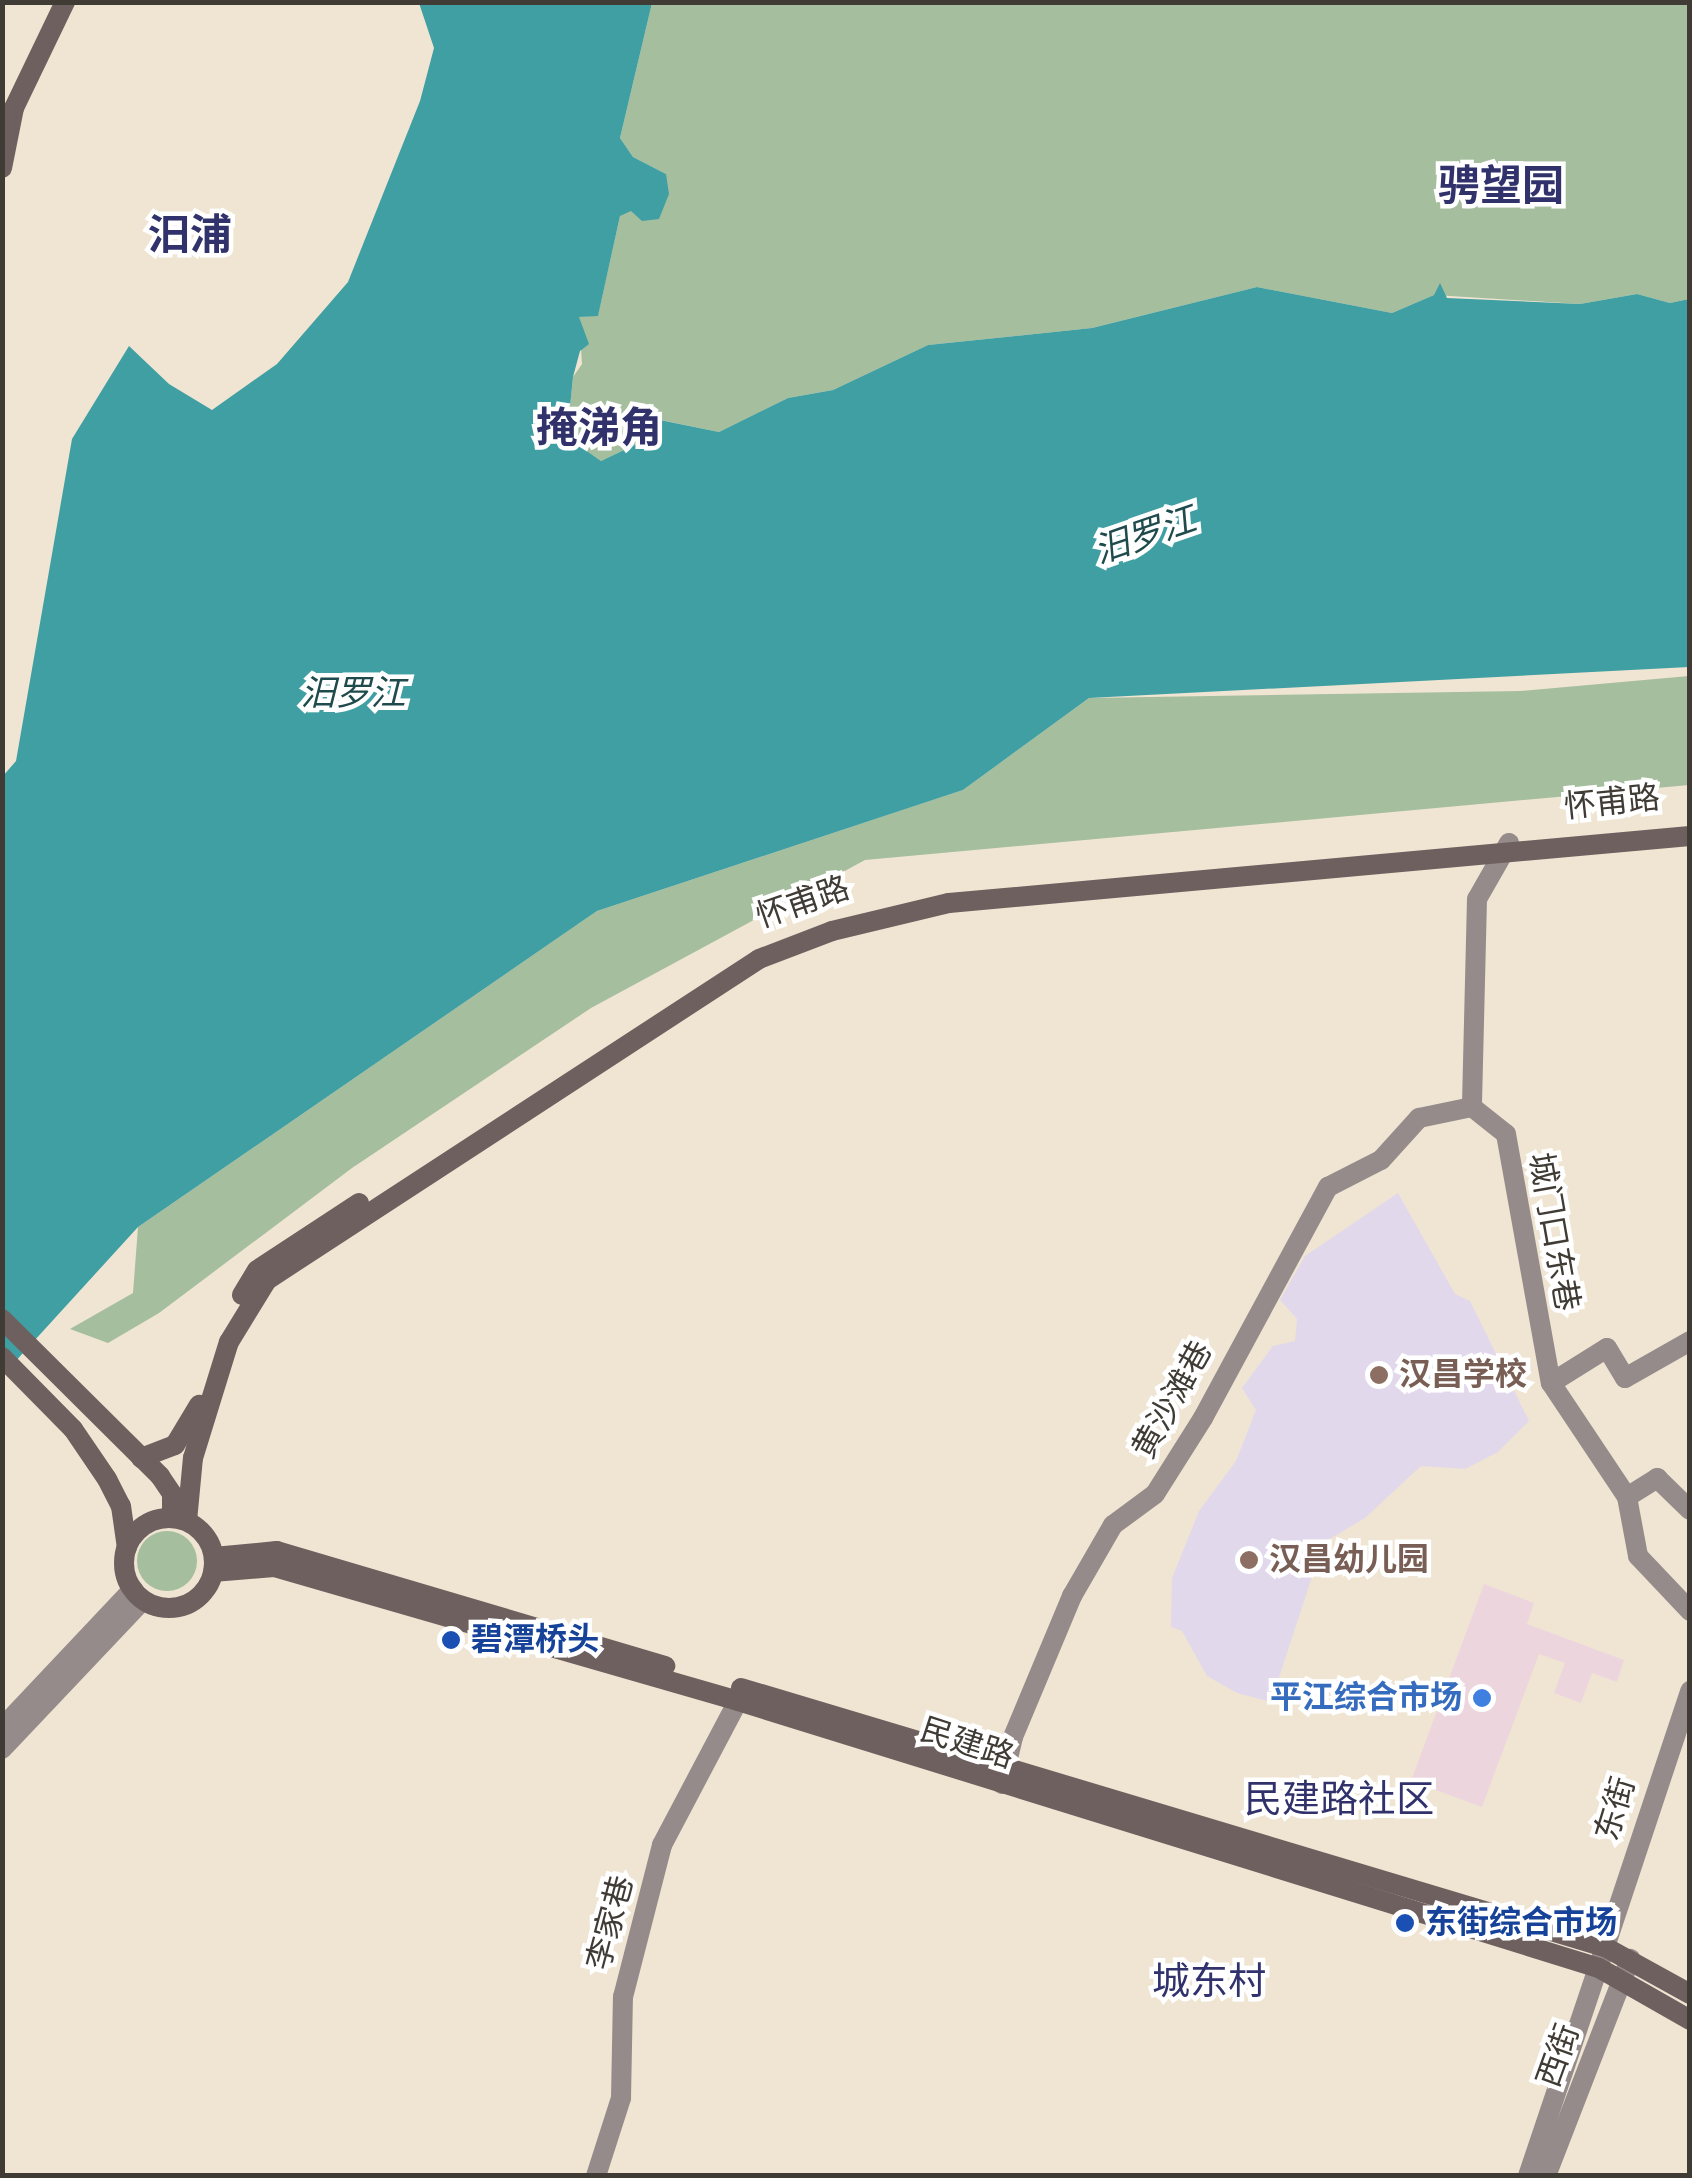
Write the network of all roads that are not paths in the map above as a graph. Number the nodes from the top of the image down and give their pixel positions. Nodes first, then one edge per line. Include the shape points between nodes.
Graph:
1 (51, 2) edge
2 (65, 2) edge
3 (2, 108) edge
4 (2, 168) edge
5 (1690, 825) edge
6 (1690, 836) edge
7 (1506, 848) junction
8 (1472, 1107) junction
9 (2, 1319) edge
10 (1690, 1340) edge
11 (2, 1357) edge
12 (1551, 1383) junction
13 (141, 1458) junction
14 (1627, 1497) junction
15 (1690, 1510) edge
16 (180, 1520) junction
17 (126, 1548) junction
18 (214, 1564) junction
19 (138, 1594) junction
20 (1690, 1611) edge
21 (1690, 1692) edge
22 (738, 1701) junction
23 (2, 1728) edge
24 (2, 1749) edge
25 (1004, 1777) junction
26 (1605, 1947) junction
27 (1630, 1959) junction
28 (1598, 1968) junction
29 (1619, 1979) junction
30 (1690, 1994) edge
31 (1690, 2020) edge
32 (596, 2176) edge
33 (1528, 2176) edge
34 (1546, 2176) edge

1 - 3 main road
2 - 4 main road via 14,108
5 - 7 main road, 怀甫路
6 - 7 main road
7 - 8 street via 1476,899
7 - 13 main road, 怀甫路 via 950,892 827,921 768,945 702,978 257,1270 218,1338 196,1416 175,1445
7 - 16 main road via 949,903 832,930 759,959 267,1280 229,1342
8 - 12 street, 城门口东巷 via 1506,1134
8 - 25 street, 黄沙滩巷 via 1419,1118 1381,1160 1328,1187 1155,1494 1113,1525 1072,1596
9 - 13 main road
10 - 12 street via 1625,1378 1607,1348
11 - 17 main road via 73,1429 121,1506
12 - 14 street, 城门口东巷
13 - 16 main road via 172,1494
14 - 15 street via 1657,1478
14 - 20 street, 城门口东巷 via 1638,1556
16 - 17 main road via 144,1526
16 - 18 main road via 209,1542
17 - 19 main road
18 - 19 main road via 198,1598 185,1606
18 - 22 main road, 民建路 via 274,1567
18 - 25 main road via 277,1551
19 - 23 street
19 - 24 street
21 - 26 street, 东街
22 - 25 main road, 民建路
22 - 32 street, 李家巷 via 662,1845 623,1996 621,2098
25 - 26 main road
25 - 28 main road, 民建路
26 - 27 main road
26 - 28 street, 东街
27 - 29 street, 西街
27 - 30 main road
28 - 29 main road, 民建路
28 - 33 street, 西街
29 - 31 main road, 民建路
29 - 34 street, 西街

